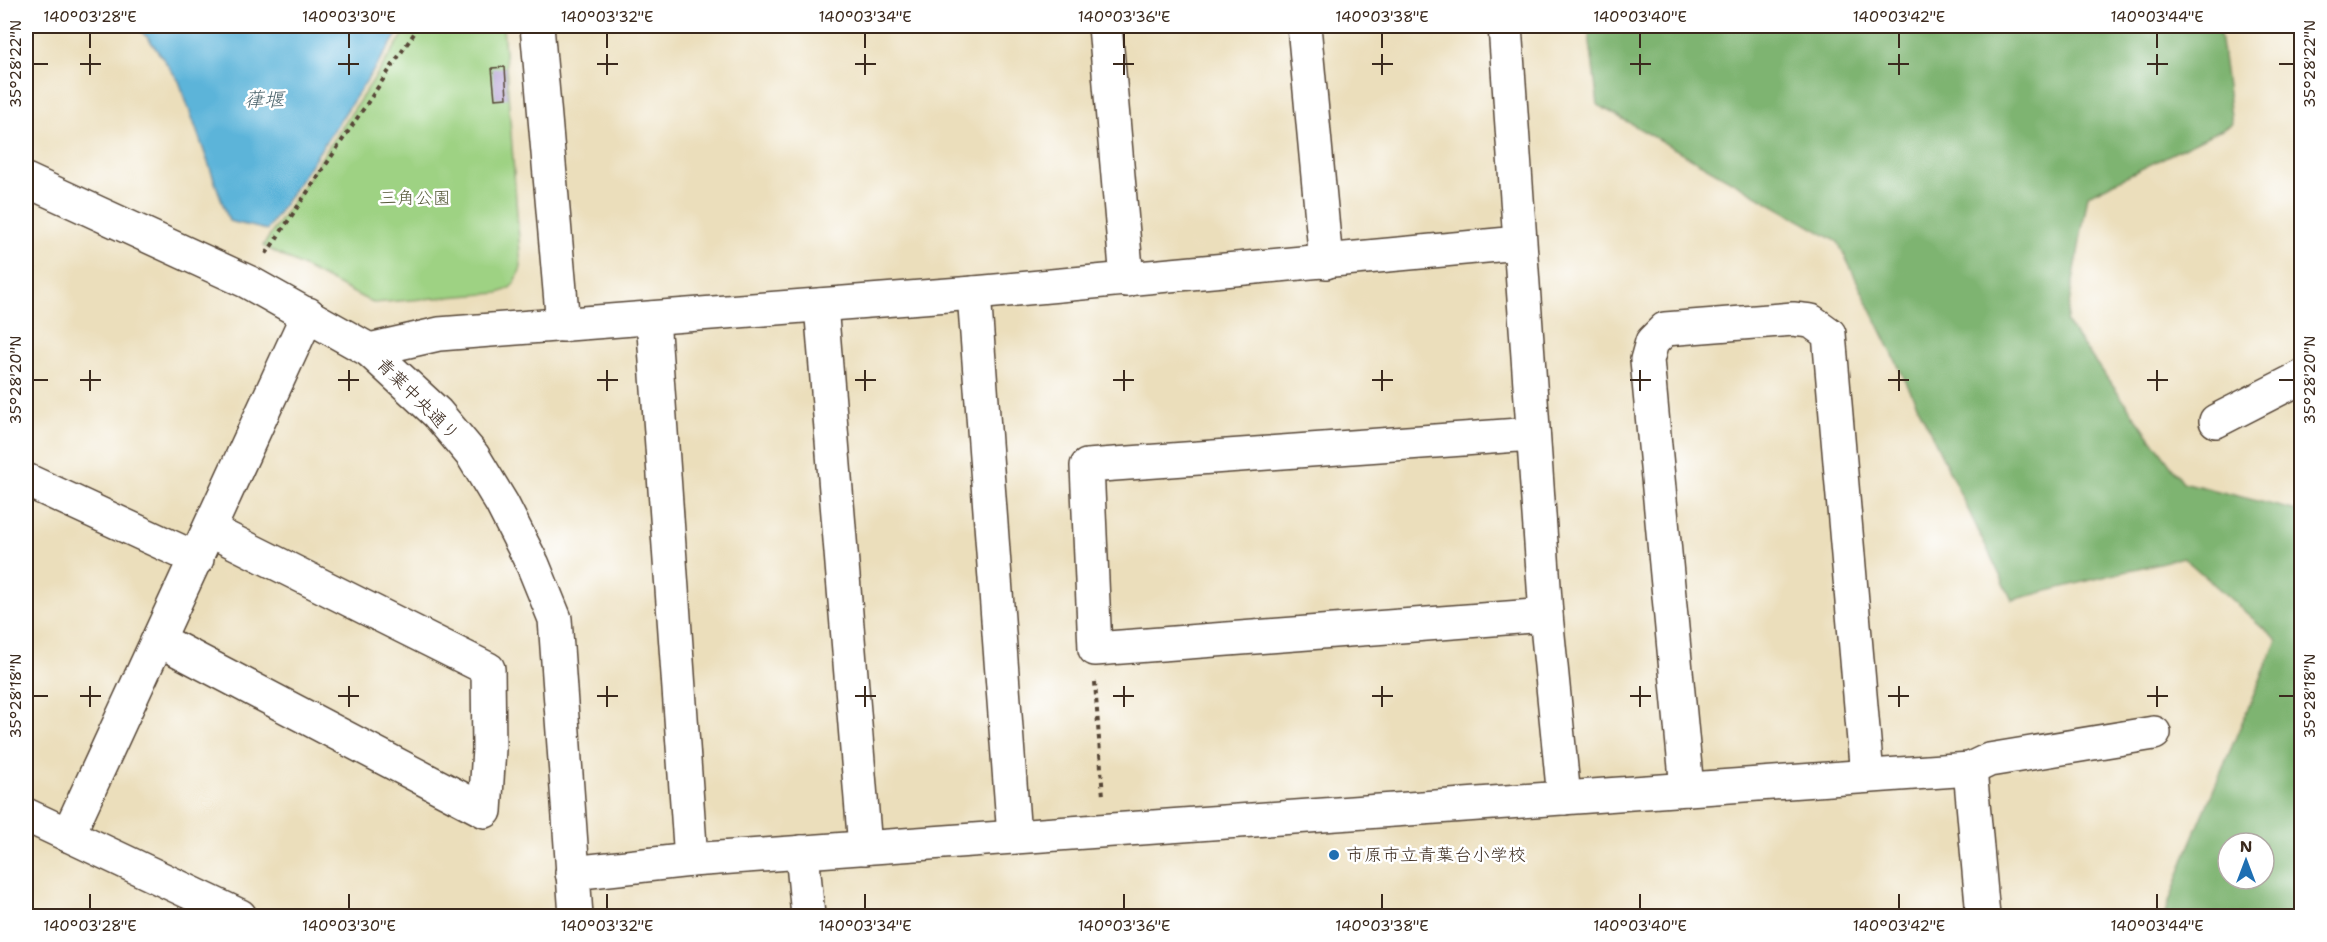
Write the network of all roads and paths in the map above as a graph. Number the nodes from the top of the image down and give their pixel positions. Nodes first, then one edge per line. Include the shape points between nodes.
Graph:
1 (419, 26) edge
2 (537, 26) edge
3 (1105, 26) edge
4 (1304, 26) edge
5 (1505, 26) edge
6 (26, 180) edge
7 (1519, 243) junction
8 (1326, 262) junction
9 (1126, 280) junction
10 (248, 282) junction
11 (974, 293) junction
12 (821, 305) junction
13 (308, 314) junction
14 (653, 318) junction
15 (563, 325) junction
16 (369, 350) junction
17 (2301, 377) edge
18 (2216, 421) dead end
19 (1533, 434) junction
20 (26, 480) edge
21 (210, 530) junction
22 (197, 559) junction
23 (1546, 615) junction
24 (159, 640) junction
25 (1095, 649) junction
26 (2154, 733) dead end
27 (1971, 769) junction
28 (1867, 776) junction
29 (1687, 789) junction
30 (1564, 798) junction
31 (26, 815) edge
32 (1106, 831) junction
33 (68, 835) junction
34 (1014, 837) junction
35 (865, 848) junction
36 (802, 852) junction
37 (691, 860) junction
38 (572, 873) junction
39 (240, 916) edge
40 (576, 916) edge
41 (807, 916) edge
42 (1983, 916) edge

1 - 10 path
2 - 15 street
3 - 9 street
4 - 8 street
5 - 7 street
6 - 10 street, 青葉中央通り
7 - 8 street
7 - 19 street
8 - 9 street
9 - 11 street
10 - 13 street, 青葉中央通り
11 - 12 street
11 - 34 street
12 - 14 street
12 - 35 street
13 - 16 street, 青葉中央通り
13 - 21 street
14 - 15 street
14 - 37 street
15 - 16 street via 439,334
16 - 38 street, 青葉中央通り via 437,413 473,456 533,565 555,619
17 - 18 street
19 - 23 street
19 - 25 street via 1088,466
20 - 22 street
21 - 22 street
21 - 24 street via 488,669 485,811
22 - 24 street
23 - 25 street
23 - 30 street
24 - 33 street
25 - 32 path
26 - 27 street via 1989,760
27 - 28 street
27 - 42 street
28 - 29 street
28 - 29 street via 1829,334 1810,321 1793,319 1665,329 1652,342 1647,360
29 - 30 street
30 - 32 street
31 - 33 street
32 - 34 street
33 - 39 street
34 - 35 street
35 - 36 street
36 - 37 street
36 - 41 street
37 - 38 street
38 - 40 street, 青葉中央通り

